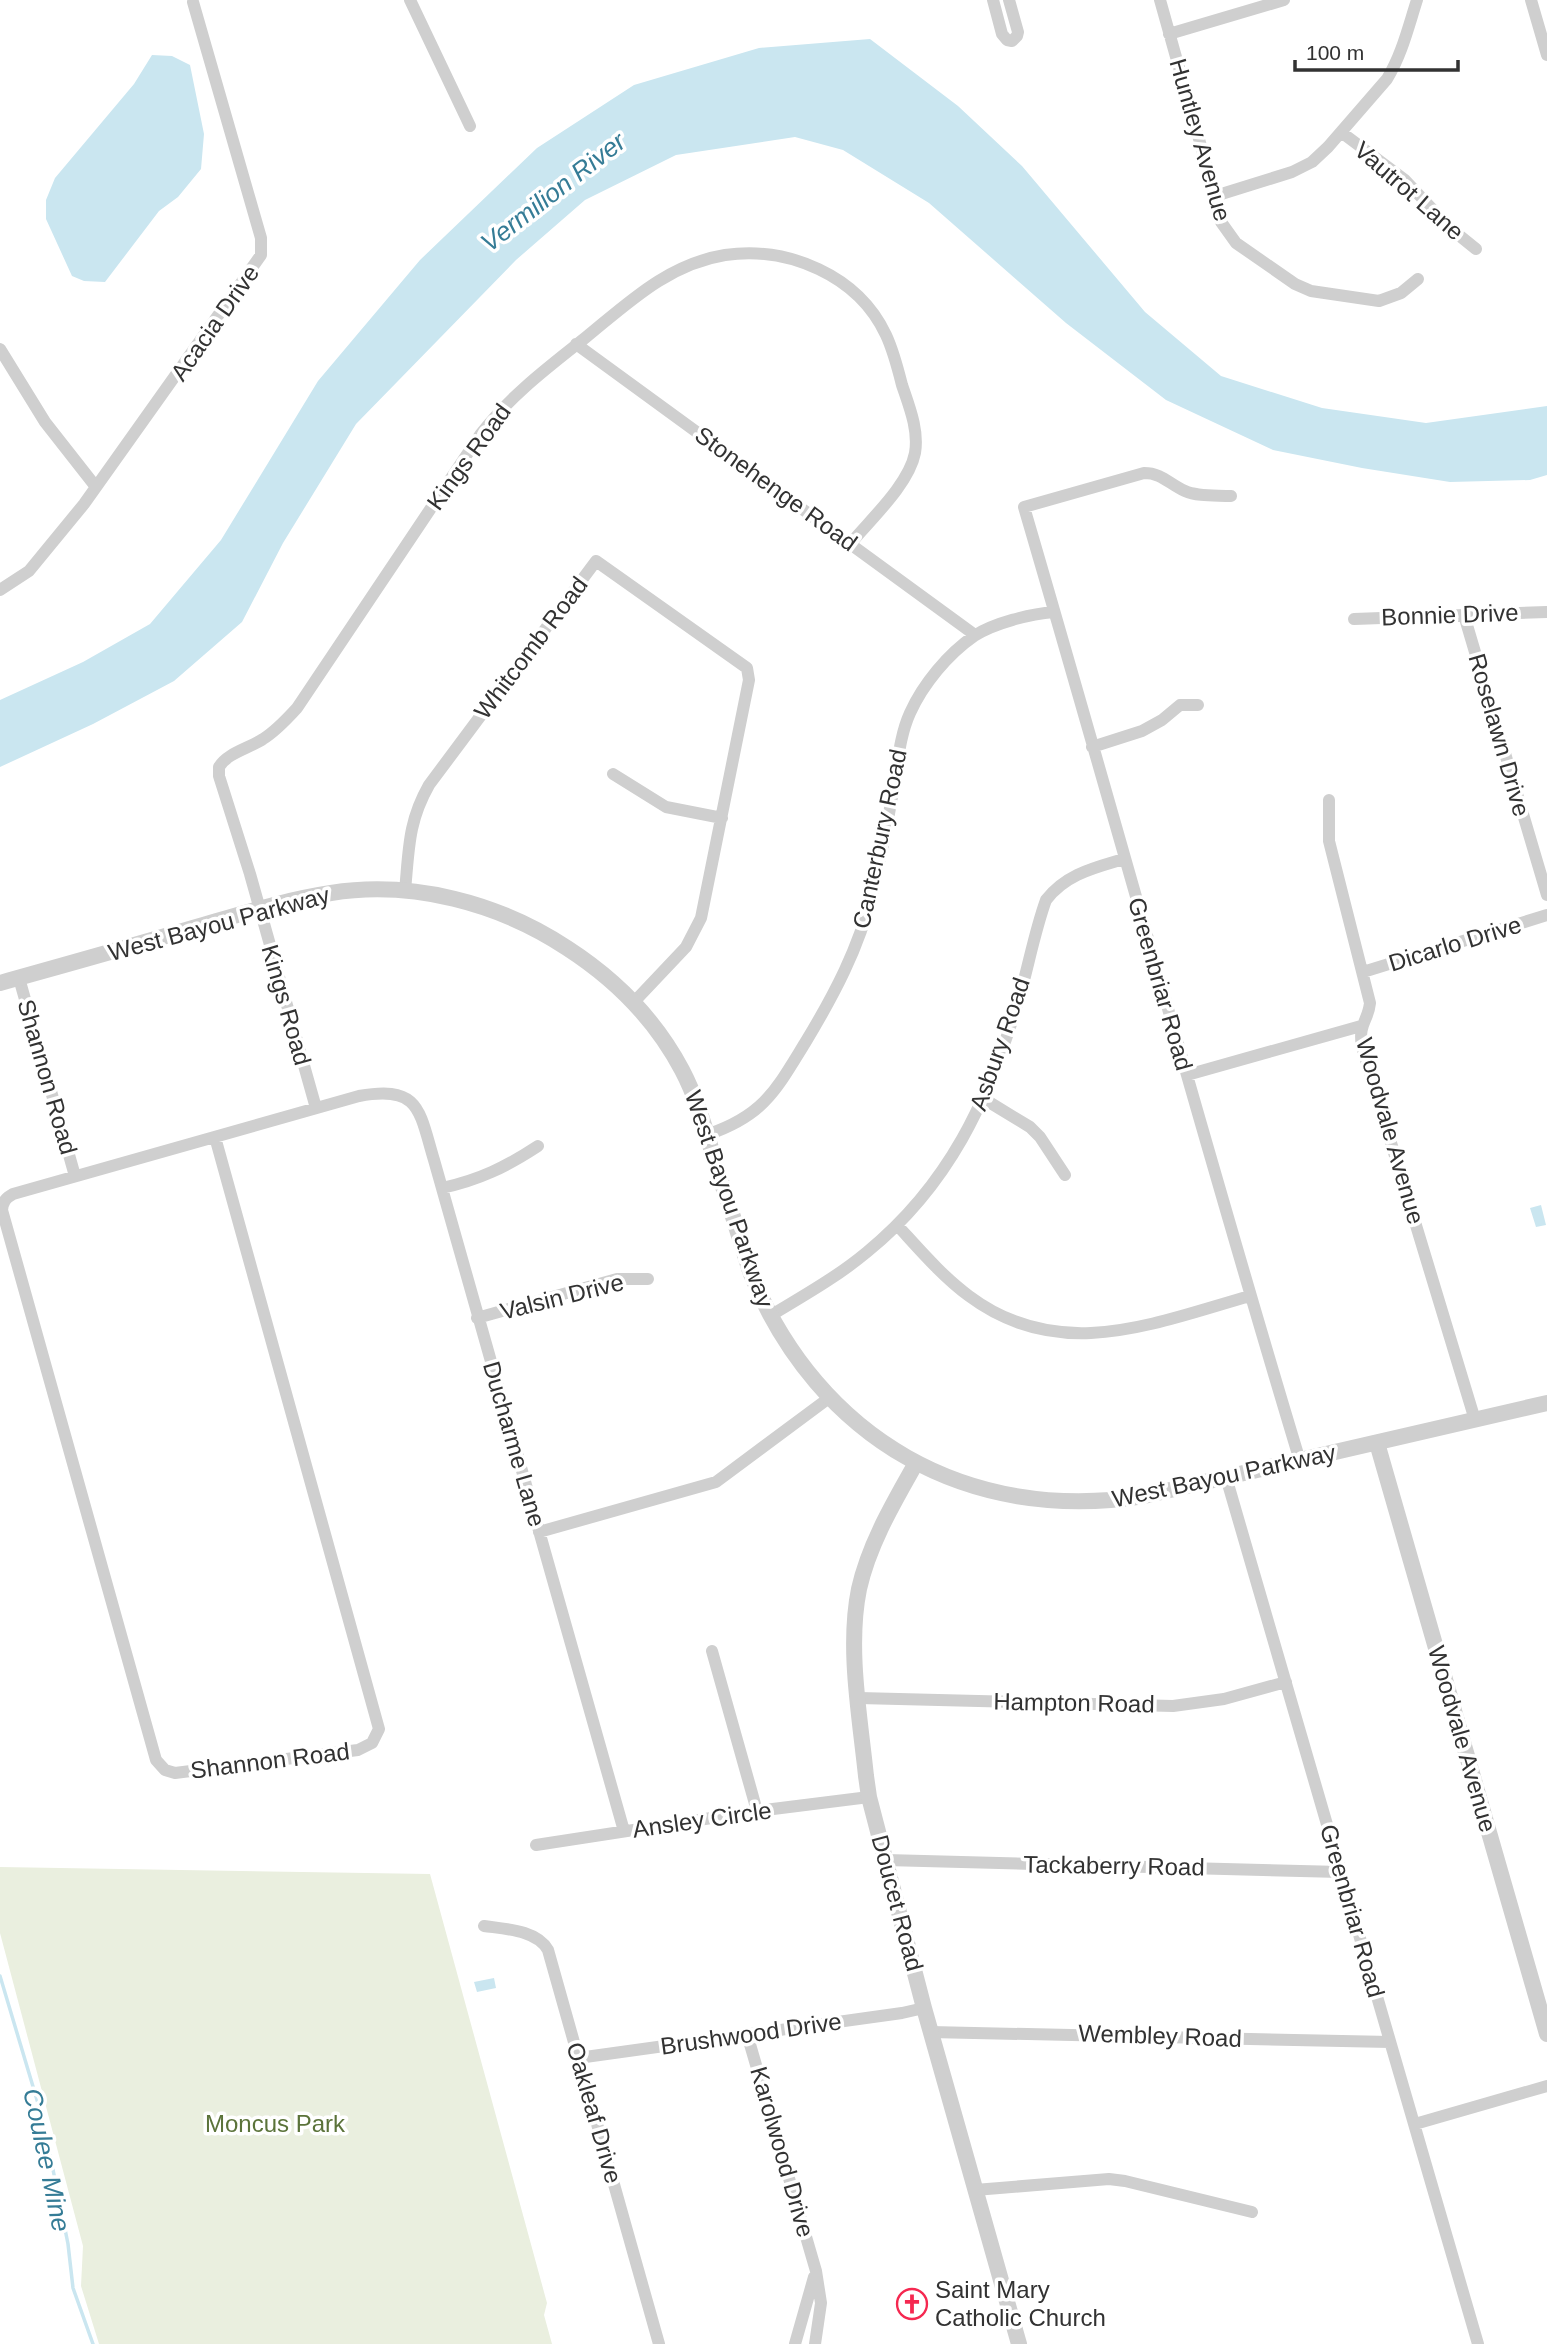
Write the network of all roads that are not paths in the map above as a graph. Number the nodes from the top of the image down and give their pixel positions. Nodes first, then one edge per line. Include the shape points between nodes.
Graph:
1 (410, 0) edge
2 (993, 0) edge
3 (1009, 0) edge
4 (1160, 0) edge
5 (1284, 0) edge
6 (1418, 0) edge
7 (1531, 0) edge
8 (193, 2) dead end
9 (1169, 34) junction
10 (1547, 55) edge
11 (470, 125) dead end
12 (1341, 132) junction
13 (1215, 196) junction
14 (1476, 249) dead end
15 (1418, 279) dead end
16 (576, 344) junction
17 (0, 349) edge
18 (96, 487) junction
19 (1231, 496) dead end
20 (851, 543) junction
21 (0, 590) edge
22 (1547, 611) edge
23 (1054, 612) junction
24 (1464, 615) junction
25 (1353, 619) dead end
26 (975, 635) junction
27 (1198, 705) dead end
28 (1092, 747) junction
29 (613, 774) dead end
30 (1329, 800) dead end
31 (722, 818) junction
32 (1124, 859) junction
33 (405, 891) junction
34 (1547, 895) edge
35 (259, 910) junction
36 (1547, 915) edge
37 (1363, 972) junction
38 (19, 978) junction
39 (0, 983) edge
40 (634, 1002) junction
41 (1361, 1026) junction
42 (1187, 1075) junction
43 (370, 1094) joint
44 (984, 1099) junction
45 (316, 1108) junction
46 (709, 1135) junction
47 (215, 1137) junction
48 (538, 1146) dead end
49 (1065, 1175) dead end
50 (75, 1176) junction
51 (442, 1188) junction
52 (897, 1225) junction
53 (648, 1279) dead end
54 (1250, 1296) junction
55 (770, 1317) junction
56 (477, 1318) junction
57 (829, 1398) junction
58 (1547, 1403) edge
59 (1475, 1420) junction
60 (1377, 1443) junction
61 (1300, 1461) junction
62 (916, 1463) junction
63 (1226, 1477) junction
64 (539, 1531) junction
65 (712, 1651) dead end
66 (1286, 1682) junction
67 (859, 1698) junction
68 (869, 1797) junction
69 (757, 1811) junction
70 (624, 1831) junction
71 (536, 1845) dead end
72 (886, 1860) junction
73 (1341, 1872) junction
74 (484, 1926) dead end
75 (924, 2008) junction
76 (930, 2032) junction
77 (747, 2034) junction
78 (1547, 2034) edge
79 (1390, 2042) junction
80 (578, 2058) junction
81 (1547, 2086) edge
82 (1415, 2124) junction
83 (975, 2190) junction
84 (1252, 2212) dead end
85 (816, 2271) junction
86 (659, 2344) edge
87 (794, 2344) edge
88 (815, 2344) edge
89 (1018, 2344) edge
90 (1478, 2344) edge

1 - 11 street
2 - 3 street via 1002,34 1012,41 1018,32
4 - 9 street, Huntley Avenue
5 - 9 street
6 - 12 street via 1396,65
7 - 10 street
8 - 18 street, Acacia Drive via 262,251
9 - 13 street, Huntley Avenue
12 - 13 street via 1302,168
12 - 14 street, Vautrot Lane via 1405,180
13 - 15 street, Huntley Avenue via 1221,222 1236,243 1311,291 1379,301 1401,293
16 - 20 street, Stonehenge Road
16 - 20 street, Kings Road via 660,279 707,259 767,254 806,263 835,279 864,304 887,336 916,440 909,470
16 - 35 street, Kings Road via 495,417 290,716 264,739 221,763 219,776
17 - 18 street via 45,422
18 - 21 street, Acacia Drive via 29,571
19 - 23 street, Greenbriar Road via 1192,493 1163,476 1144,473 1024,507
20 - 26 street, Stonehenge Road
22 - 24 street, Bonnie Drive
23 - 26 street, Canterbury Road via 1023,617
23 - 28 street, Greenbriar Road
24 - 25 street, Bonnie Drive
24 - 34 street, Roselawn Drive
26 - 46 street, Canterbury Road via 930,678 909,714 872,895 841,981 772,1095 748,1117
27 - 28 street via 1180,705 1142,731
28 - 32 street, Greenbriar Road
29 - 31 street via 666,807
30 - 37 street, Woodvale Avenue via 1329,841
31 - 33 street, Whitcomb Road via 749,680 747,668 596,561 429,785 414,815
31 - 40 street, Whitcomb Road via 695,933
32 - 42 street, Greenbriar Road
32 - 44 street, Asbury Road via 1070,877 1046,900 1018,1002
33 - 35 street, West Bayou Parkway via 333,893
33 - 40 street, West Bayou Parkway via 478,905 527,924 589,962
35 - 38 street, West Bayou Parkway
35 - 45 street, Kings Road
36 - 37 street, Dicarlo Drive
37 - 41 street, Woodvale Avenue via 1370,1006
38 - 39 street, West Bayou Parkway
38 - 50 street, Shannon Road
40 - 46 street, West Bayou Parkway via 682,1071
41 - 42 street
41 - 59 street, Woodvale Avenue via 1362,1047
42 - 54 street, Greenbriar Road
43 - 45 street, Shannon Road
43 - 51 street, Ducharme Lane via 395,1093 413,1104
44 - 49 street via 1030,1127
44 - 52 street, Asbury Road via 951,1159
45 - 47 street, Shannon Road
46 - 55 street, West Bayou Parkway via 751,1274
47 - 50 street, Shannon Road
47 - 50 street, Shannon Road via 379,1722 377,1736 359,1750 175,1773 164,1770 156,1760 2,1210 13,1194
48 - 51 street via 508,1166
51 - 56 street, Ducharme Lane
52 - 54 street via 970,1297 1009,1319 1041,1329 1085,1335 1128,1330
52 - 55 street, Asbury Road via 845,1269
53 - 56 street, Valsin Drive via 617,1279
54 - 61 street, Greenbriar Road
55 - 57 street, West Bayou Parkway via 794,1356
56 - 64 street, Ducharme Lane
57 - 62 street, West Bayou Parkway
57 - 64 street via 716,1482
58 - 59 street, West Bayou Parkway
59 - 60 street, West Bayou Parkway
60 - 61 street, West Bayou Parkway
60 - 78 street, Woodvale Avenue
61 - 63 street, West Bayou Parkway
62 - 63 street, West Bayou Parkway via 998,1493 1055,1502 1117,1500
62 - 67 street, Doucet Road via 872,1550 860,1588 855,1619
63 - 66 street, Greenbriar Road
64 - 70 street, Ducharme Lane
65 - 69 street
66 - 67 street, Hampton Road via 1224,1699 1173,1706
66 - 73 street, Greenbriar Road
67 - 68 street, Doucet Road
68 - 69 street, Ansley Circle
68 - 72 street, Doucet Road
69 - 70 street, Ansley Circle
70 - 71 street, Ansley Circle
72 - 73 street, Tackaberry Road
72 - 75 street, Doucet Road
73 - 79 street, Greenbriar Road
74 - 80 street, Oakleaf Drive via 511,1930 546,1946
75 - 76 street, Doucet Road
75 - 77 street, Brushwood Drive
76 - 79 street, Wembley Road
76 - 83 street, Doucet Road
77 - 80 street, Brushwood Drive
77 - 85 street, Karolwood Drive
79 - 82 street, Greenbriar Road
80 - 86 street, Oakleaf Drive
81 - 82 street
82 - 90 street, Greenbriar Road
83 - 84 street via 1109,2179
83 - 89 street, Doucet Road
85 - 87 street, Karolwood Drive
85 - 88 street, Karolwood Drive via 821,2303

